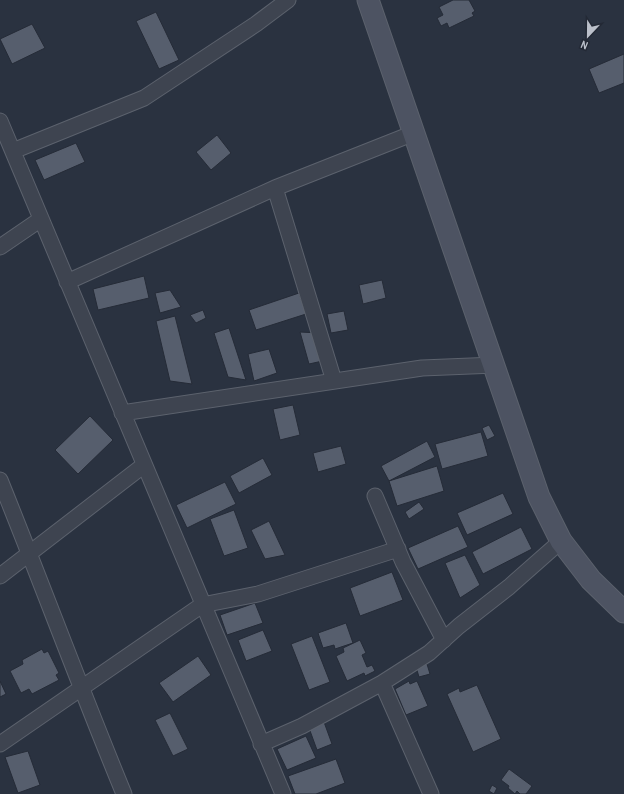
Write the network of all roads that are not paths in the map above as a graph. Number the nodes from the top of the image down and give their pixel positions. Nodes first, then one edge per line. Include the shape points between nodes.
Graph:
1 (288, 0) edge
2 (368, 0) edge
3 (0, 121) edge
4 (414, 133) junction
5 (13, 151) junction
6 (275, 188) junction
7 (41, 219) junction
8 (0, 247) edge
9 (67, 282) junction
10 (495, 365) junction
11 (334, 381) junction
12 (122, 413) junction
13 (144, 465) junction
14 (0, 480) edge
15 (375, 496) dead end
16 (561, 541) junction
17 (398, 549) junction
18 (29, 552) junction
19 (0, 576) edge
20 (202, 605) junction
21 (624, 612) edge
22 (444, 640) junction
23 (382, 683) junction
24 (80, 688) junction
25 (0, 744) edge
26 (261, 744) junction
27 (124, 794) edge
28 (283, 794) edge
29 (431, 794) edge

1 - 5 street via 144,98
2 - 4 street
3 - 5 street
4 - 6 street
4 - 10 street
5 - 7 street
6 - 9 street
6 - 11 street
7 - 8 street
7 - 9 street
9 - 12 street
10 - 11 street via 422,368
10 - 16 street via 539,497
11 - 12 street
12 - 13 street
13 - 18 street
13 - 20 street
14 - 18 street
15 - 17 street
16 - 21 street via 591,580
16 - 22 street
17 - 20 street via 258,594
17 - 22 street
18 - 19 street
18 - 24 street
20 - 24 street
20 - 26 street
22 - 23 street via 429,653
23 - 26 street via 302,726
23 - 29 street
24 - 25 street
24 - 27 street
26 - 28 street

